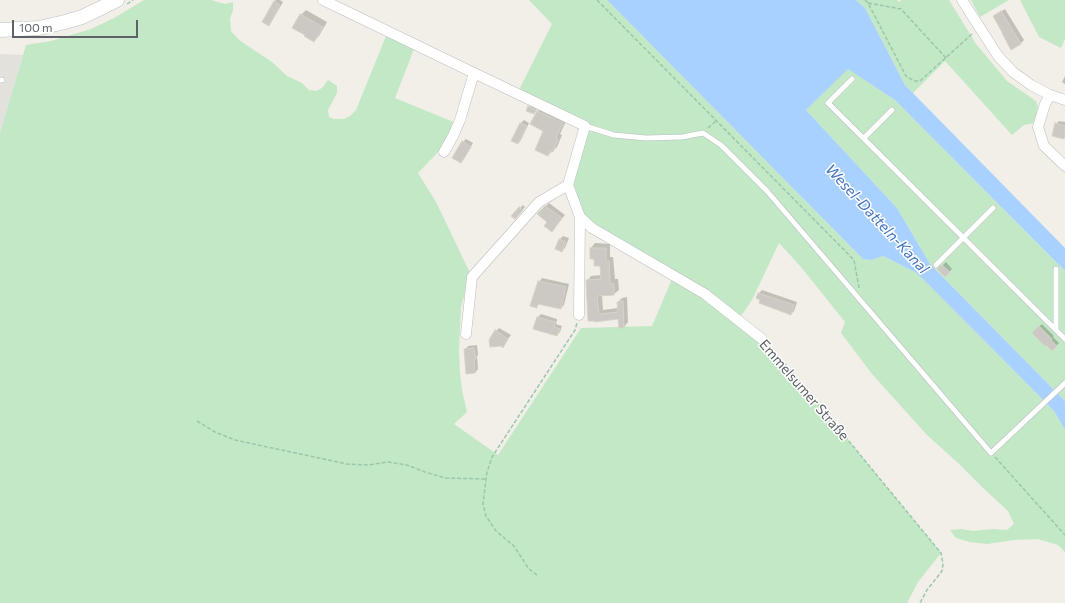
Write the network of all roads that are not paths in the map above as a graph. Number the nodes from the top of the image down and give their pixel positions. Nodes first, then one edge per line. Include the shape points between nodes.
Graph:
1 (117, 0) edge
2 (323, 0) edge
3 (962, 0) edge
4 (0, 30) edge
5 (474, 73) junction
6 (852, 79) dead end
7 (1050, 95) junction
8 (1065, 100) edge
9 (892, 110) dead end
10 (586, 126) junction
11 (864, 138) junction
12 (444, 152) dead end
13 (1065, 166) edge
14 (568, 185) junction
15 (993, 208) dead end
16 (580, 216) junction
17 (963, 238) junction
18 (936, 265) dead end
19 (1056, 269) dead end
20 (579, 315) road end
21 (1056, 330) junction
22 (466, 334) dead end
23 (762, 339) road end
24 (1065, 339) edge
25 (1065, 383) edge

1 - 4 street via 82,17 65,22 39,28
2 - 5 street
3 - 7 street via 998,56 1013,72
5 - 10 street
5 - 12 street via 460,120
6 - 11 lane via 828,103
7 - 8 street
7 - 13 street via 1038,127 1044,146
9 - 11 lane
10 - 14 street
10 - 25 lane via 614,135 646,138 682,137 703,133 721,145 767,191 991,453
11 - 17 lane
14 - 16 street, Emmelsumer Straße
14 - 22 street via 539,202 472,277
15 - 17 lane
16 - 20 street, Emmelsumer Straße
16 - 23 street, Emmelsumer Straße via 592,228 705,294
17 - 18 lane
17 - 21 lane
19 - 21 lane
21 - 24 lane

